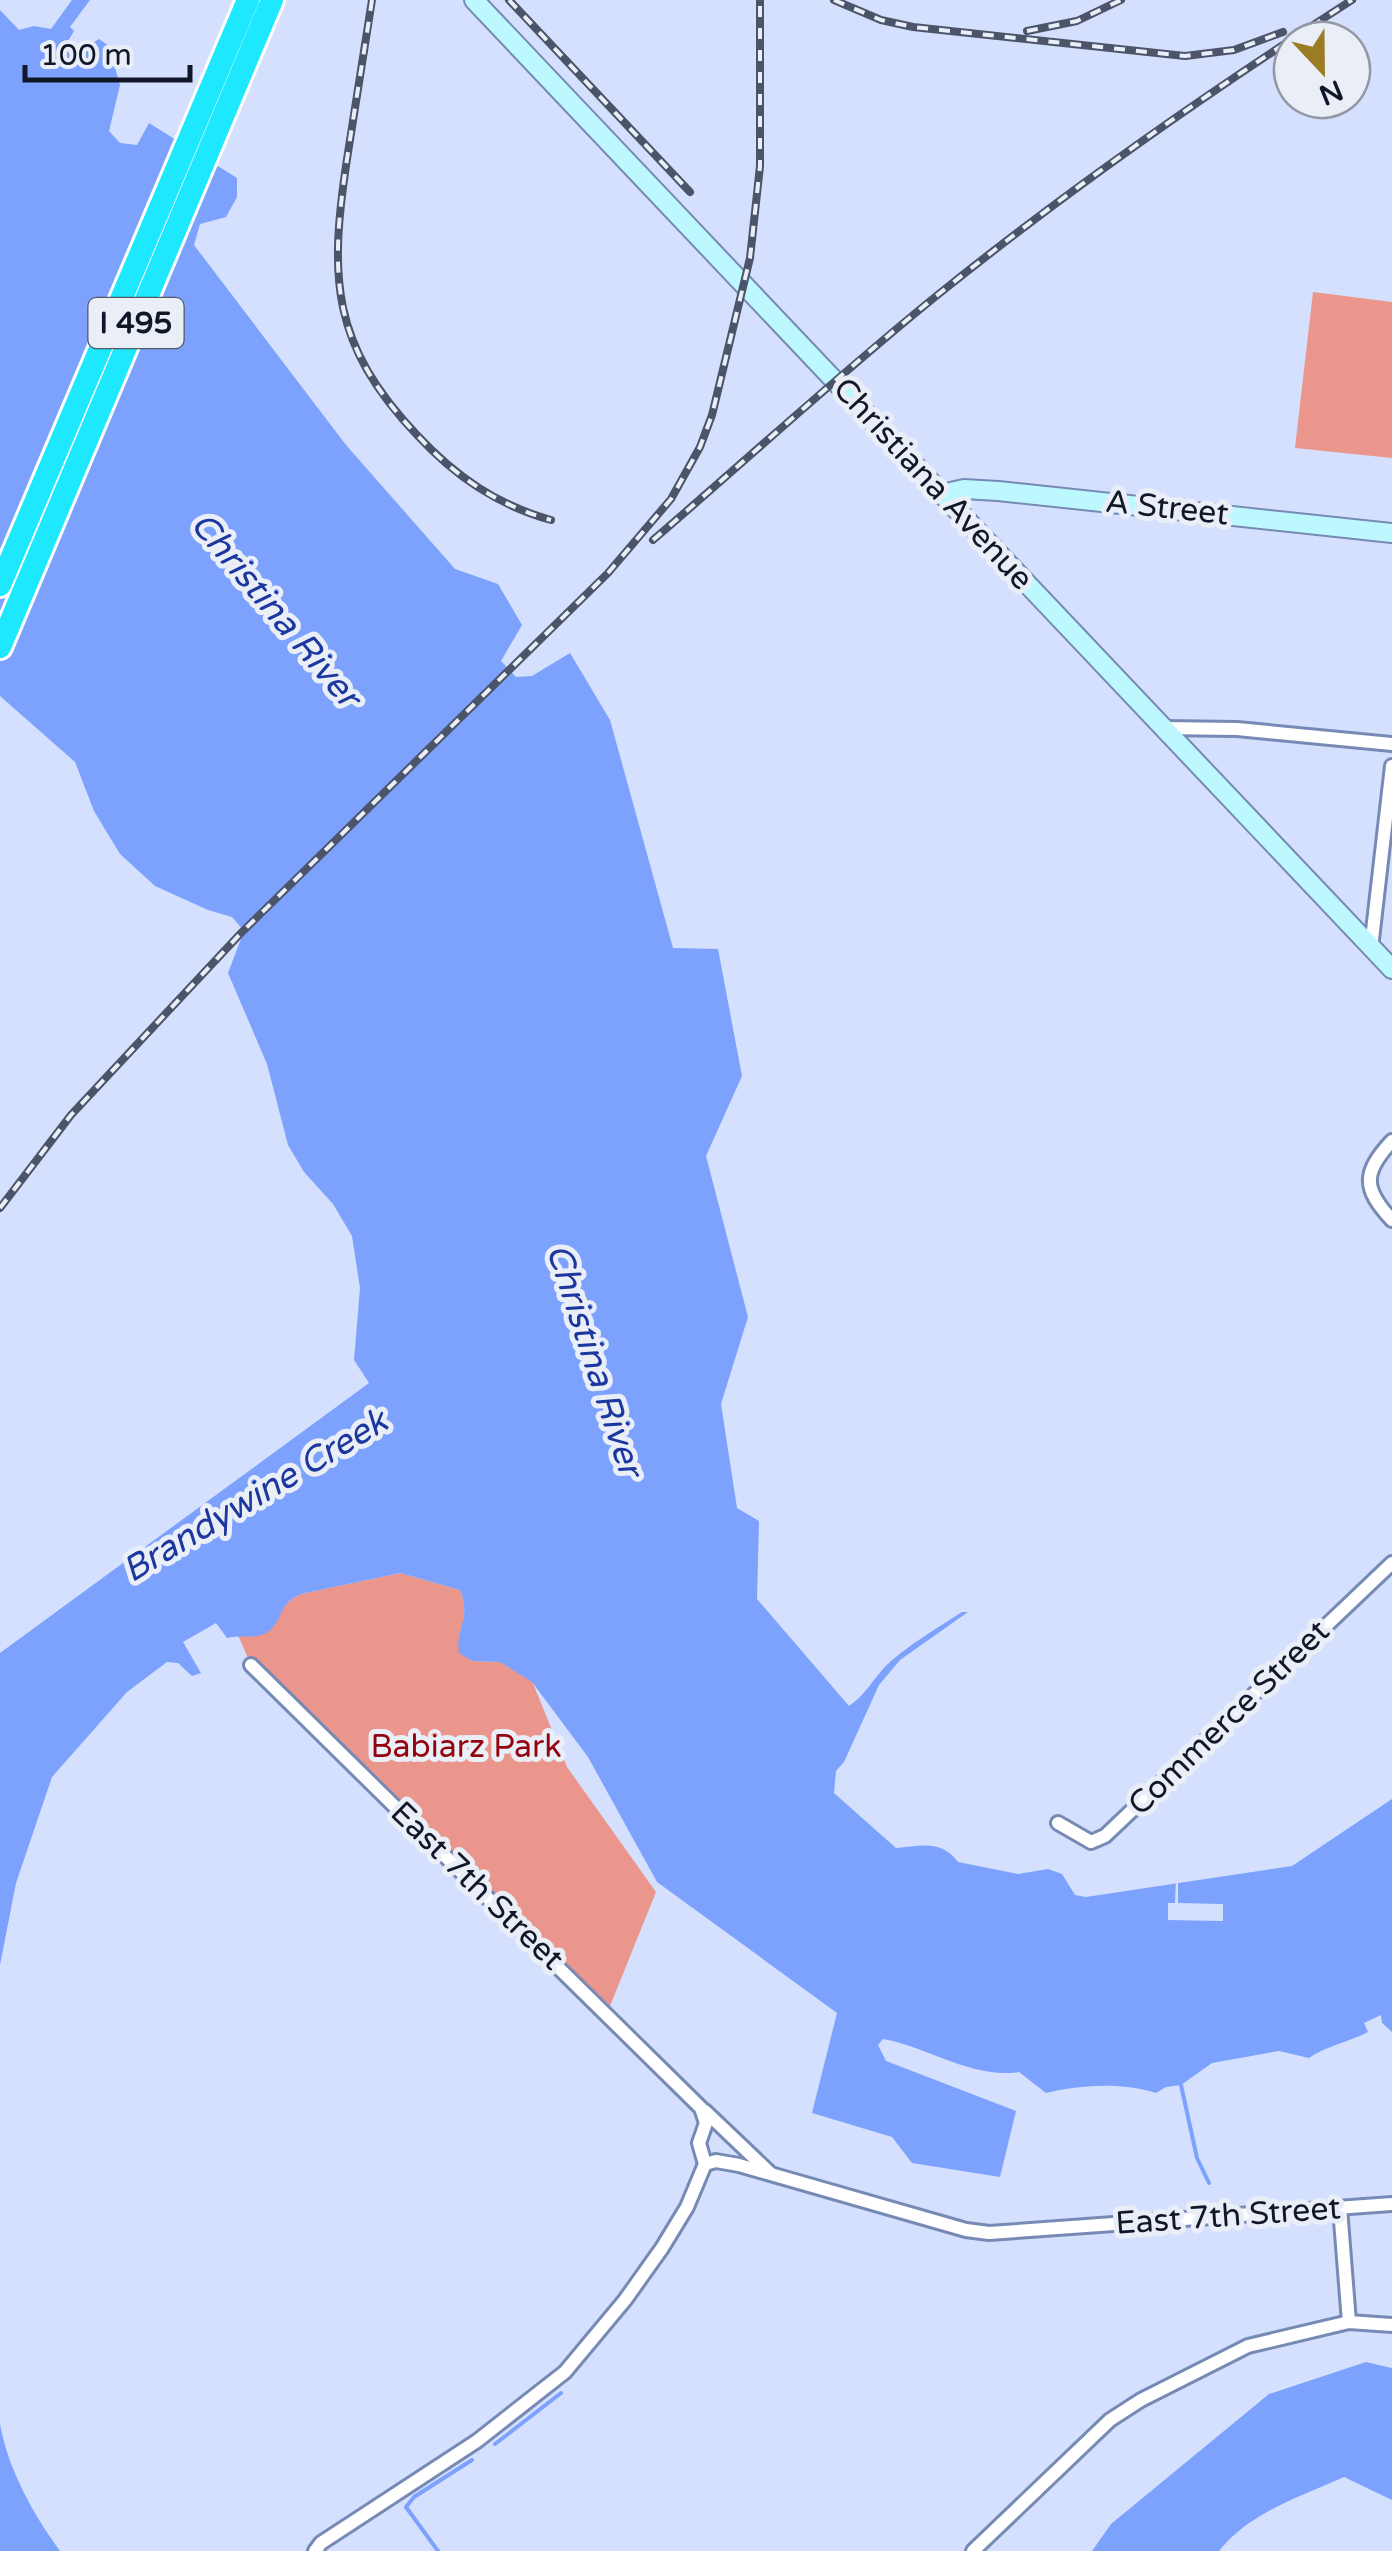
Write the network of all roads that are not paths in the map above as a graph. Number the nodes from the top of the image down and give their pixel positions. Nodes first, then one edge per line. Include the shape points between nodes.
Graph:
1 (248, 0) edge
2 (272, 0) edge
3 (474, 0) edge
4 (942, 494) junction
5 (1392, 533) edge
6 (0, 585) edge
7 (0, 647) edge
8 (1162, 728) junction
9 (1392, 744) edge
10 (1392, 766) edge
11 (1372, 948) junction
12 (1392, 970) edge
13 (1392, 1142) edge
14 (1392, 1220) edge
15 (1392, 1563) edge
16 (251, 1665) dead end
17 (1058, 1823) dead end
18 (701, 2108) junction
19 (705, 2164) junction
20 (772, 2175) junction
21 (1392, 2204) edge
22 (1340, 2208) junction
23 (1349, 2322) junction
24 (1392, 2325) edge
25 (316, 2551) edge
26 (973, 2551) edge

1 - 6 highway, I 495
2 - 7 highway, I 495
3 - 4 main road, Christiana Avenue
4 - 5 main road, A Street via 998,490
4 - 8 main road, Christiana Avenue
8 - 9 street via 1236,728
8 - 11 main road, Christiana Avenue
10 - 11 street
11 - 12 main road, Christiana Avenue
13 - 14 street via 1372,1162 1370,1187
15 - 17 street, Commerce Street via 1105,1836 1091,1842
16 - 18 street, East 7th Street
18 - 19 street
18 - 20 street, East 7th Street
19 - 20 street, East 7th Street via 716,2160
19 - 25 street via 677,2226 565,2372
20 - 22 street, East 7th Street via 989,2233
21 - 22 street, East 7th Street
22 - 23 street
23 - 24 street
23 - 26 street via 1248,2346 1122,2411

